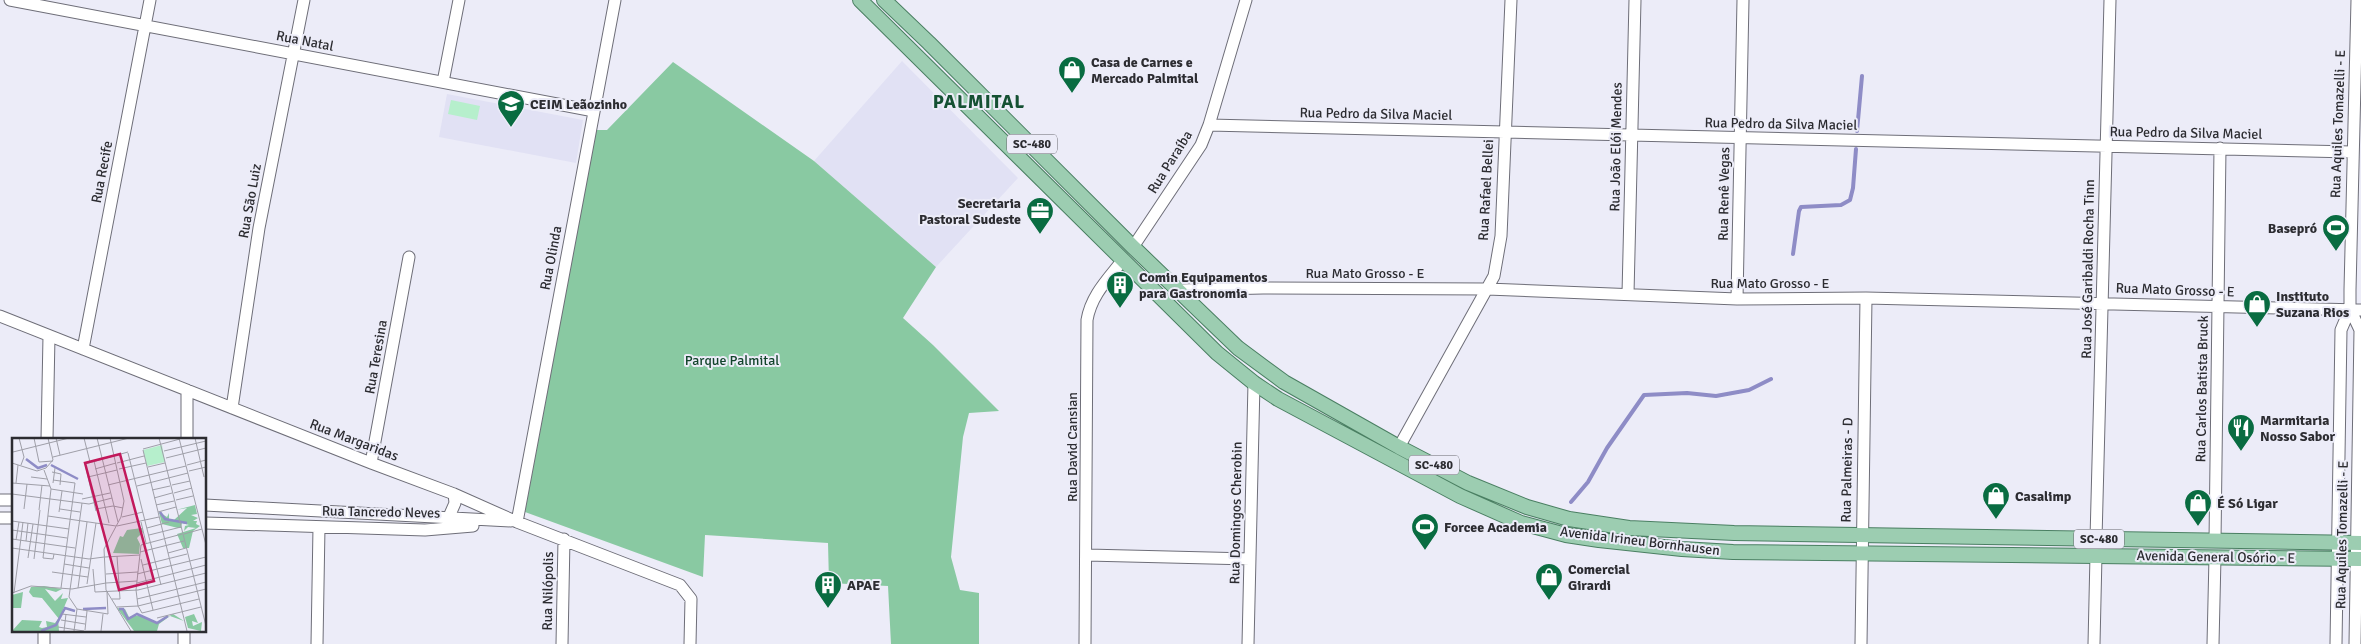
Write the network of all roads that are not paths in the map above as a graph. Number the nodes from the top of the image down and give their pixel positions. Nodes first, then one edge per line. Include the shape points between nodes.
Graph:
1 (10, 0) edge
2 (150, 0) edge
3 (304, 0) edge
4 (459, 0) edge
5 (615, 0) edge
6 (860, 0) edge
7 (884, 0) edge
8 (1246, 0) edge
9 (1511, 0) edge
10 (1635, 0) edge
11 (1743, 0) edge
12 (2110, 0) edge
13 (2357, 0) edge
14 (145, 26) junction
15 (293, 54) junction
16 (2358, 80) edge
17 (443, 82) junction
18 (594, 111) junction
19 (1209, 125) junction
20 (1504, 132) junction
21 (1631, 136) junction
22 (1740, 138) junction
23 (2106, 146) junction
24 (2220, 148) junction
25 (2352, 152) junction
26 (1133, 247) junction
27 (409, 257) dead end
28 (1122, 262) junction
29 (1178, 290) junction
30 (1487, 290) junction
31 (1628, 294) junction
32 (1866, 298) junction
33 (1737, 299) junction
34 (1164, 301) junction
35 (2102, 302) junction
36 (2218, 307) junction
37 (2356, 309) edge
38 (0, 316) edge
39 (49, 336) junction
40 (83, 349) junction
41 (1254, 383) junction
42 (187, 390) junction
43 (232, 408) junction
44 (2340, 424) junction
45 (2359, 424) junction
46 (48, 438) edge
47 (187, 438) edge
48 (1399, 447) junction
49 (1393, 461) junction
50 (371, 463) junction
51 (454, 494) junction
52 (206, 505) edge
53 (448, 518) junction
54 (518, 522) junction
55 (206, 523) edge
56 (319, 526) junction
57 (1861, 534) junction
58 (1976, 537) junction
59 (564, 539) junction
60 (2096, 539) junction
61 (2215, 541) junction
62 (2338, 543) junction
63 (2359, 543) edge
64 (1861, 552) junction
65 (1975, 553) junction
66 (1087, 554) junction
67 (2096, 555) junction
68 (2215, 557) junction
69 (1250, 559) junction
70 (2337, 559) junction
71 (2359, 559) edge
72 (317, 644) edge
73 (562, 644) edge
74 (690, 644) edge
75 (1085, 644) edge
76 (1248, 644) edge
77 (1861, 644) edge
78 (2094, 644) edge
79 (2214, 644) edge
80 (2336, 644) edge
81 (2355, 644) edge

1 - 14 street, Rua Natal
2 - 14 street, Rua Recife
3 - 15 street, Rua São Luiz
4 - 17 street
5 - 18 street, Rua Olinda
6 - 28 main road, Avenida Irineu Bornhausen / SC-480
7 - 26 main road, Avenida Irineu Bornhausen / SC-480
8 - 19 street, Rua Paraíba
9 - 20 street, Rua Rafael Bellei
10 - 21 street, Rua João Elói Mendes
11 - 22 street, Rua Renê Vegas
12 - 23 street, Rua José Garibaldi Rocha Tinn
13 - 16 street, Rua Aquiles Tomazelli - E
14 - 15 street, Rua Natal
14 - 40 street, Rua Recife
15 - 17 street, Rua Natal
15 - 43 street, Rua São Luiz via 259,228
16 - 25 street, Rua Aquiles Tomazelli - E
17 - 18 street, Rua Natal
18 - 54 street, Rua Olinda
19 - 20 street, Rua Pedro da Silva Maciel
19 - 26 street, Rua Paraíba via 1201,145
20 - 21 street, Rua Pedro da Silva Maciel
20 - 30 street, Rua Rafael Bellei via 1501,236 1494,276
21 - 22 street, Rua Pedro da Silva Maciel
21 - 31 street, Rua João Elói Mendes
22 - 23 street, Rua Pedro da Silva Maciel
22 - 33 street, Rua Renê Vegas
23 - 24 street, Rua Pedro da Silva Maciel
23 - 35 street, Rua José Garibaldi Rocha Tinn
24 - 25 street, Rua Pedro da Silva Maciel
24 - 36 street, Rua Carlos Batista Bruck
25 - 37 street, Rua Aquiles Tomazelli - E
26 - 29 main road, Avenida Irineu Bornhausen / SC-480
27 - 50 street, Rua Teresina
28 - 34 main road, Avenida Irineu Bornhausen / SC-480
28 - 66 street, Rua David Cansian via 1098,290 1087,320
29 - 30 street, Rua Mato Grosso - E
29 - 34 main road
29 - 48 main road, Avenida Irineu Bornhausen / SC-480 via 1238,348 1266,370
30 - 31 street, Rua Mato Grosso - E
30 - 48 street, Rua Rafael Bellei
31 - 33 street, Rua Mato Grosso - E
32 - 33 street, Rua Mato Grosso - E
32 - 35 street, Rua Mato Grosso - E
32 - 57 street, Rua Palmeiras - D
34 - 41 main road, Avenida Irineu Bornhausen / SC-480 via 1217,353
35 - 36 street, Rua Mato Grosso - E
35 - 60 street, Rua José Garibaldi Rocha Tinn
36 - 37 street, Rua Mato Grosso - E
36 - 61 street, Rua Carlos Batista Bruck
37 - 44 street, Rua Aquiles Tomazelli - E via 2341,330
37 - 45 street, Rua Aquiles Tomazelli - E via 2360,330
38 - 39 street, Rua Margaridas
39 - 40 street, Rua Margaridas
39 - 46 street
40 - 42 street, Rua Margaridas
41 - 49 main road, Avenida Irineu Bornhausen / SC-480
41 - 69 street, Rua Domingos Cherobin
42 - 43 street, Rua Margaridas
42 - 47 street
43 - 50 street, Rua Margaridas
44 - 45 street
44 - 62 street, Rua Aquiles Tomazelli - E
45 - 63 street, Rua Aquiles Tomazelli - E
48 - 49 main road
48 - 57 main road, Avenida Irineu Bornhausen / SC-480 via 1496,496 1569,519 1629,528
49 - 64 main road, Avenida Irineu Bornhausen / SC-480 via 1460,496 1520,522 1566,535 1691,550
50 - 51 street, Rua Margaridas
51 - 53 street, Rua Tancredo Neves via 455,503
51 - 54 street, Rua Margaridas
52 - 53 street, Rua Tancredo Neves
53 - 54 street, Rua Tancredo Neves
54 - 56 street, Rua Tancredo Neves via 425,530
54 - 59 street, Rua Margaridas
55 - 56 street, Rua Tancredo Neves
56 - 72 street
57 - 58 main road, Avenida General Osório - E / SC-480
57 - 64 street, Rua Palmeiras - D
58 - 60 main road, Avenida General Osório - E / SC-480
58 - 65 main road
59 - 73 street, Rua Nilópolis
59 - 74 street, Rua Margaridas via 680,585 691,599
60 - 61 main road, Avenida General Osório - E / SC-480
60 - 67 main road
61 - 62 main road, Avenida General Osório - E / SC-480
61 - 68 main road
62 - 63 main road, Avenida General Osório - E / SC-480
62 - 70 street, Rua Aquiles Tomazelli - E
63 - 71 street, Rua Aquiles Tomazelli - E
64 - 65 main road, Avenida General Osório - E / SC-480
64 - 77 street, Rua Palmeiras - D
65 - 67 main road, Avenida General Osório - E / SC-480
66 - 69 street
66 - 75 street, Rua David Cansian
67 - 68 main road, Avenida General Osório - E / SC-480
67 - 78 street
68 - 70 main road, Avenida General Osório - E / SC-480
68 - 79 street
69 - 76 street, Rua Domingos Cherobin
70 - 71 main road, Avenida General Osório - E / SC-480
70 - 80 street, Rua Aquiles Tomazelli - E
71 - 81 street, Rua Aquiles Tomazelli - E

